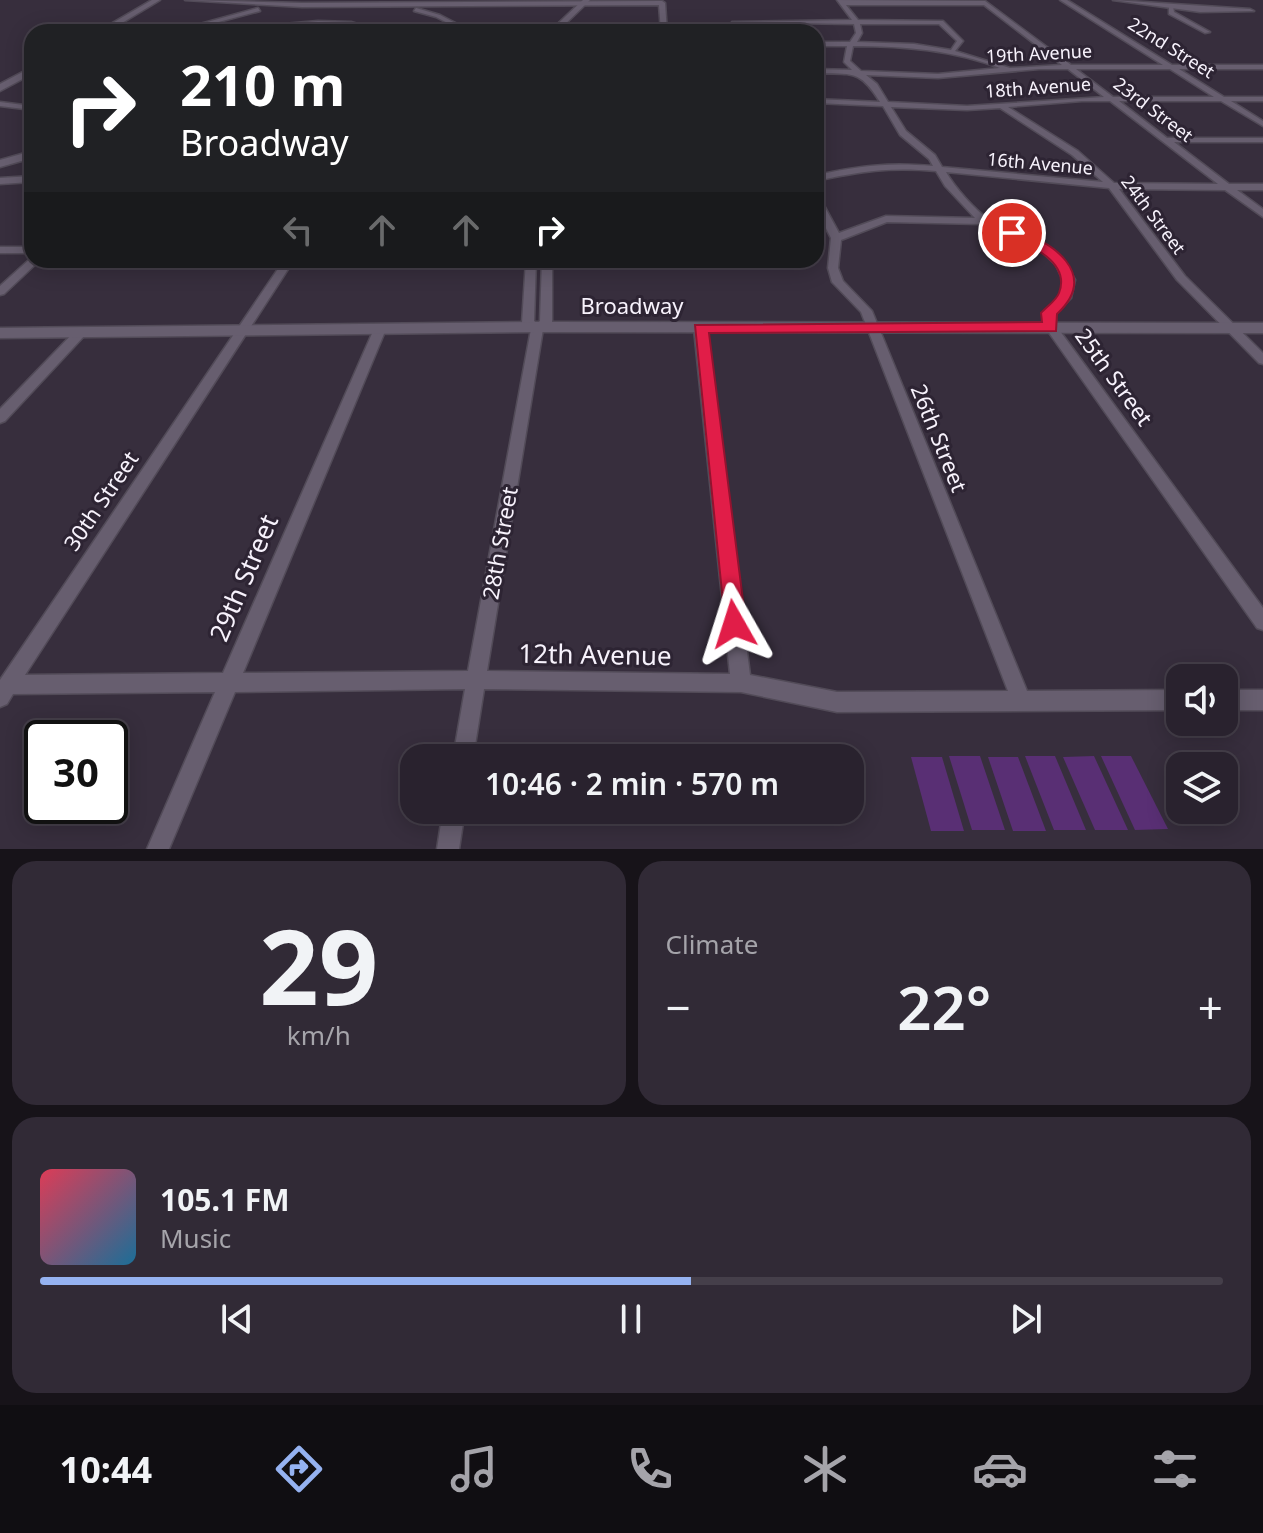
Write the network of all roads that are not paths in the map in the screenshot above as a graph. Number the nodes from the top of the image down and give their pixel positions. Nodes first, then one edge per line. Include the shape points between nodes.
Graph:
1 (157, 0) edge
2 (188, 0) edge
3 (1063, 0) edge
4 (1116, 0) edge
5 (1224, 0) edge
6 (354, 2) edge
7 (586, 2) edge
8 (842, 2) edge
9 (302, 5) junction
10 (1171, 7) junction
11 (1250, 11) junction
12 (1263, 17) edge
13 (735, 22) dead end
14 (858, 22) junction
15 (115, 24) edge
16 (198, 24) edge
17 (331, 24) edge
18 (454, 24) edge
19 (562, 24) edge
20 (663, 24) edge
21 (1207, 32) dead end
22 (824, 44) edge
23 (852, 44) junction
24 (954, 49) junction
25 (1071, 67) junction
26 (1172, 67) junction
27 (1263, 67) edge
28 (1008, 69) junction
29 (824, 71) edge
30 (861, 72) junction
31 (24, 74) edge
32 (0, 88) edge
33 (1112, 99) junction
34 (1223, 99) junction
35 (1263, 99) edge
36 (824, 101) edge
37 (0, 104) edge
38 (886, 104) junction
39 (24, 107) edge
40 (1003, 107) junction
41 (1263, 124) edge
42 (1167, 140) junction
43 (1263, 140) edge
44 (24, 154) edge
45 (0, 161) edge
46 (940, 169) junction
47 (824, 176) edge
48 (24, 180) edge
49 (0, 181) edge
50 (1112, 186) junction
51 (1228, 187) junction
52 (1263, 187) edge
53 (1263, 214) edge
54 (824, 215) edge
55 (984, 221) junction
56 (836, 238) junction
57 (0, 250) edge
58 (24, 250) edge
59 (26, 268) edge
60 (284, 268) edge
61 (531, 268) edge
62 (547, 268) edge
63 (0, 292) edge
64 (537, 327) junction
65 (870, 327) junction
66 (1051, 327) junction
67 (1230, 328) junction
68 (1263, 328) edge
69 (380, 329) junction
70 (700, 329) junction
71 (81, 332) junction
72 (242, 332) junction
73 (0, 333) edge
74 (1263, 360) edge
75 (0, 418) edge
76 (1263, 622) edge
77 (476, 680) junction
78 (227, 683) junction
79 (741, 683) junction
80 (4, 691) edge
81 (1021, 700) junction
82 (1166, 700) edge
83 (1238, 700) edge
84 (1263, 700) edge
85 (465, 744) edge
86 (452, 824) edge
87 (158, 849) edge
88 (448, 849) edge

1 - 15 street
2 - 9 street
3 - 26 street, 22nd Street
4 - 10 street
5 - 11 street
6 - 7 street
6 - 9 street
6 - 17 street
6 - 18 street via 401,6
7 - 19 street
7 - 20 street via 662,3
8 - 14 street
8 - 25 street, 23rd Street via 985,3
9 - 16 street
10 - 11 street
10 - 21 street via 1171,13
11 - 12 street
13 - 14 street
14 - 23 street via 861,33
14 - 24 street via 941,22 960,41
22 - 23 street
23 - 24 street
23 - 30 street, 25th Street via 846,57
24 - 28 street
25 - 26 street, 19th Avenue
25 - 28 street, 19th Avenue
25 - 33 street, 23rd Street
26 - 27 street, 19th Avenue
26 - 34 street, 22nd Street
28 - 30 street, 19th Avenue via 938,76
29 - 30 street, 19th Avenue
30 - 38 street, 25th Street
31 - 32 street
33 - 34 street, 18th Avenue
33 - 40 street, 18th Avenue
33 - 42 street, 23rd Street
34 - 35 street, 18th Avenue
34 - 41 street, 22nd Street
36 - 38 street, 18th Avenue
37 - 39 street
38 - 40 street, 18th Avenue
38 - 46 street, 25th Street via 903,133
40 - 50 street, 24th Street via 1075,153
42 - 43 street
42 - 51 street, 23rd Street
44 - 45 street
46 - 47 street, 16th Avenue via 868,167
46 - 50 street, 16th Avenue
46 - 55 street, 25th Street
48 - 49 street
50 - 51 street, 16th Avenue
50 - 67 street, 24th Street via 1181,278
51 - 52 street, 16th Avenue
51 - 53 street, 23rd Street
54 - 56 street, 26th Street
55 - 56 street via 886,219
55 - 66 street, 25th Street via 1041,245 1061,264 1069,280 1065,298 1049,313
56 - 65 street, 26th Street via 833,268 838,282 866,311
57 - 58 street
59 - 63 street
60 - 72 street, 30th Street
61 - 64 street via 528,323
62 - 64 street, 28th Street via 546,323
64 - 69 main road, Broadway
64 - 70 main road, Broadway
64 - 77 street, 28th Street
65 - 66 main road, Broadway
65 - 70 main road, Broadway
65 - 81 street, 26th Street
66 - 67 main road, Broadway
66 - 76 street, 25th Street
67 - 68 main road, Broadway
67 - 74 street, 24th Street
69 - 72 main road, Broadway
69 - 78 street, 29th Street
70 - 79 street
71 - 72 main road, Broadway
71 - 73 main road, Broadway
71 - 75 street
72 - 80 street, 30th Street
77 - 78 street, 12th Avenue
77 - 79 street, 12th Avenue
77 - 85 street, 28th Street
78 - 80 street, 12th Avenue
78 - 87 street, 29th Street
79 - 81 street, 12th Avenue via 837,702
81 - 82 street, 12th Avenue
83 - 84 street
86 - 88 street

